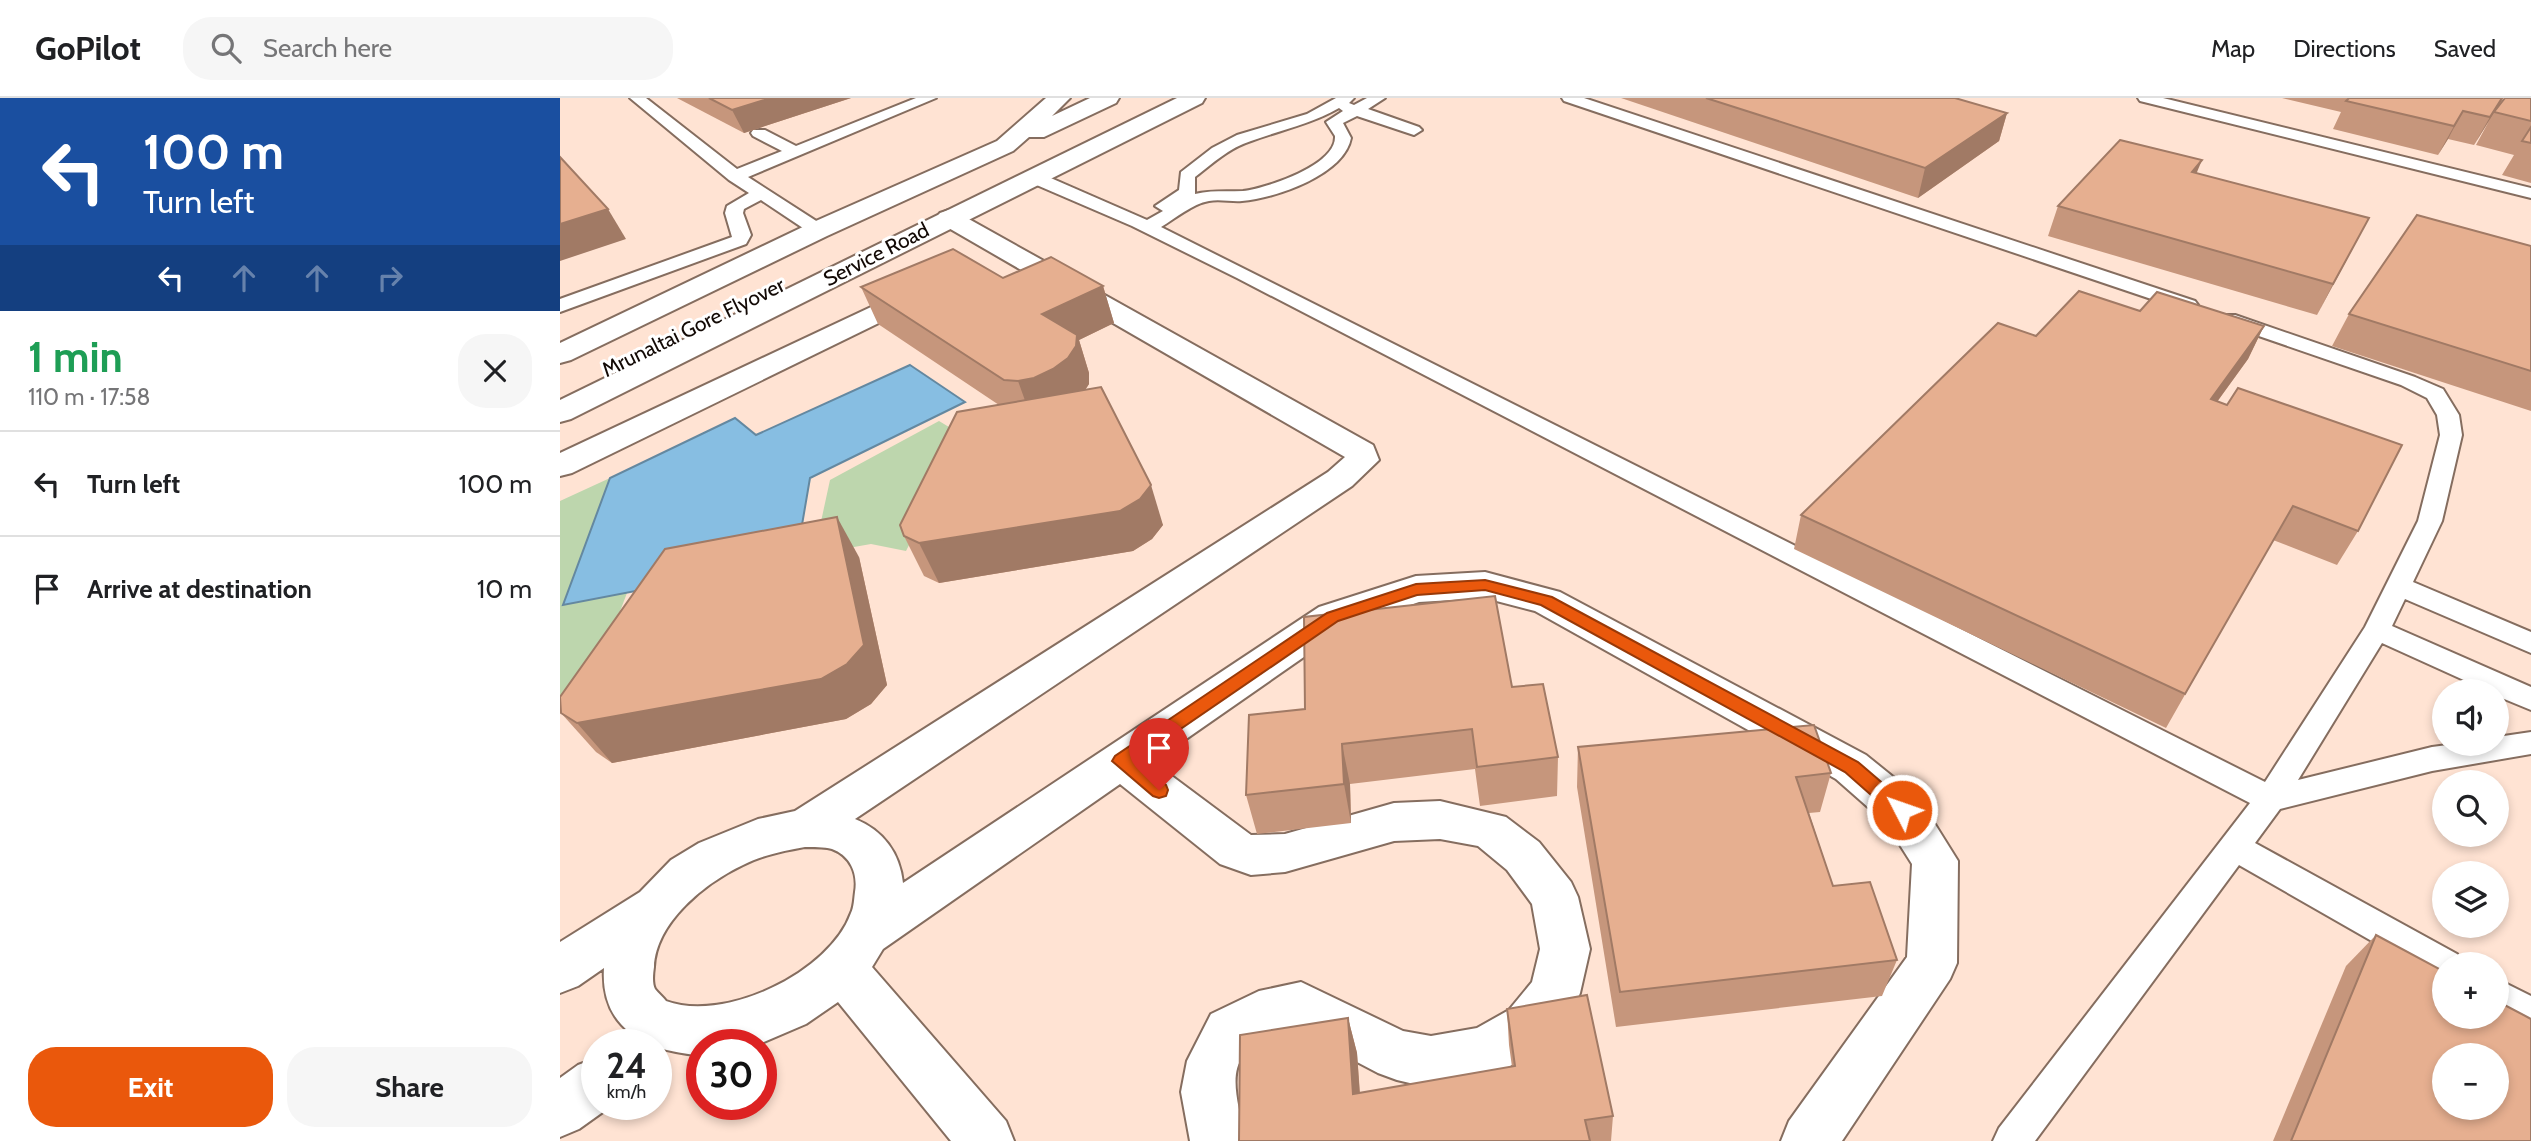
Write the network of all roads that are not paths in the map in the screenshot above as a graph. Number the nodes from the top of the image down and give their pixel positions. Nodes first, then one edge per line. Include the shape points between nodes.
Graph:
1 (637, 98) edge
2 (929, 98) edge
3 (1059, 98) edge
4 (1108, 98) edge
5 (1166, 98) edge
6 (1194, 98) edge
7 (1378, 98) edge
8 (1569, 98) edge
9 (2145, 98) edge
10 (1346, 104) edge
11 (1312, 117) junction
12 (1334, 122) junction
13 (1414, 130) dead end
14 (759, 133) edge
15 (1005, 146) junction
16 (795, 152) junction
17 (735, 176) junction
18 (1031, 176) junction
19 (762, 193) junction
20 (2531, 193) edge
21 (1196, 194) junction
22 (949, 218) junction
23 (1141, 225) junction
24 (818, 230) junction
25 (1007, 250) junction
26 (560, 306) edge
27 (560, 354) edge
28 (560, 391) edge
29 (560, 412) edge
30 (560, 466) edge
31 (2399, 586) junction
32 (2377, 631) junction
33 (2531, 643) edge
34 (2531, 699) edge
35 (2531, 743) edge
36 (1121, 761) junction
37 (2270, 799) junction
38 (805, 828) junction
39 (2235, 847) junction
40 (655, 906) junction
41 (855, 950) junction
42 (2432, 958) edge
43 (560, 970) edge
44 (2509, 1002) edge
45 (2531, 1014) edge
46 (656, 1029) edge
47 (672, 1036) edge
48 (581, 1095) edge
49 (560, 1110) edge
50 (986, 1141) edge
51 (1218, 1141) edge
52 (1809, 1141) edge
53 (2012, 1141) edge

1 - 17 lane
2 - 16 lane
3 - 15 street
4 - 15 street
5 - 28 street, Mrunaltai Gore Flyover
6 - 18 street, Service Road
7 - 10 lane
8 - 31 lane via 2064,263 2435,394 2448,415 2451,435 2430,522
9 - 20 lane
10 - 11 lane
10 - 12 lane
10 - 13 lane
11 - 12 lane
11 - 21 lane via 1268,128 1217,150 1187,176
12 - 21 lane via 1343,143 1318,170 1244,196
14 - 16 lane
15 - 24 street
16 - 17 lane
17 - 19 lane
18 - 22 street, Service Road
18 - 23 lane
19 - 24 lane
19 - 26 lane via 736,206 733,213 740,240
21 - 23 lane
22 - 25 street
22 - 29 street, Service Road
23 - 37 lane
24 - 27 street
25 - 30 street
25 - 38 street via 1361,452 1362,460 1340,479
31 - 32 lane
31 - 33 lane
32 - 34 lane
32 - 37 lane
35 - 37 lane via 2432,759
36 - 41 street
36 - 51 street via 1236,850 1251,855 1284,853 1394,822 1440,820 1490,830 1523,856 1554,897 1565,949 1555,993 1527,1027 1485,1052 1431,1062 1397,1055 1301,1006 1259,1015 1228,1031 1213,1060 1208,1092
36 - 52 street via 1333,617 1416,589 1485,585 1546,601 1852,767 1902,810 1935,860 1932,963
37 - 39 lane
38 - 40 street via 765,834 725,850 687,875
38 - 41 street via 839,832 864,846 879,869 880,898
39 - 42 lane
39 - 53 lane
40 - 43 street
40 - 46 street via 634,941 628,974 633,999
41 - 47 street via 804,998 759,1021
41 - 50 street
44 - 45 lane
48 - 49 street

